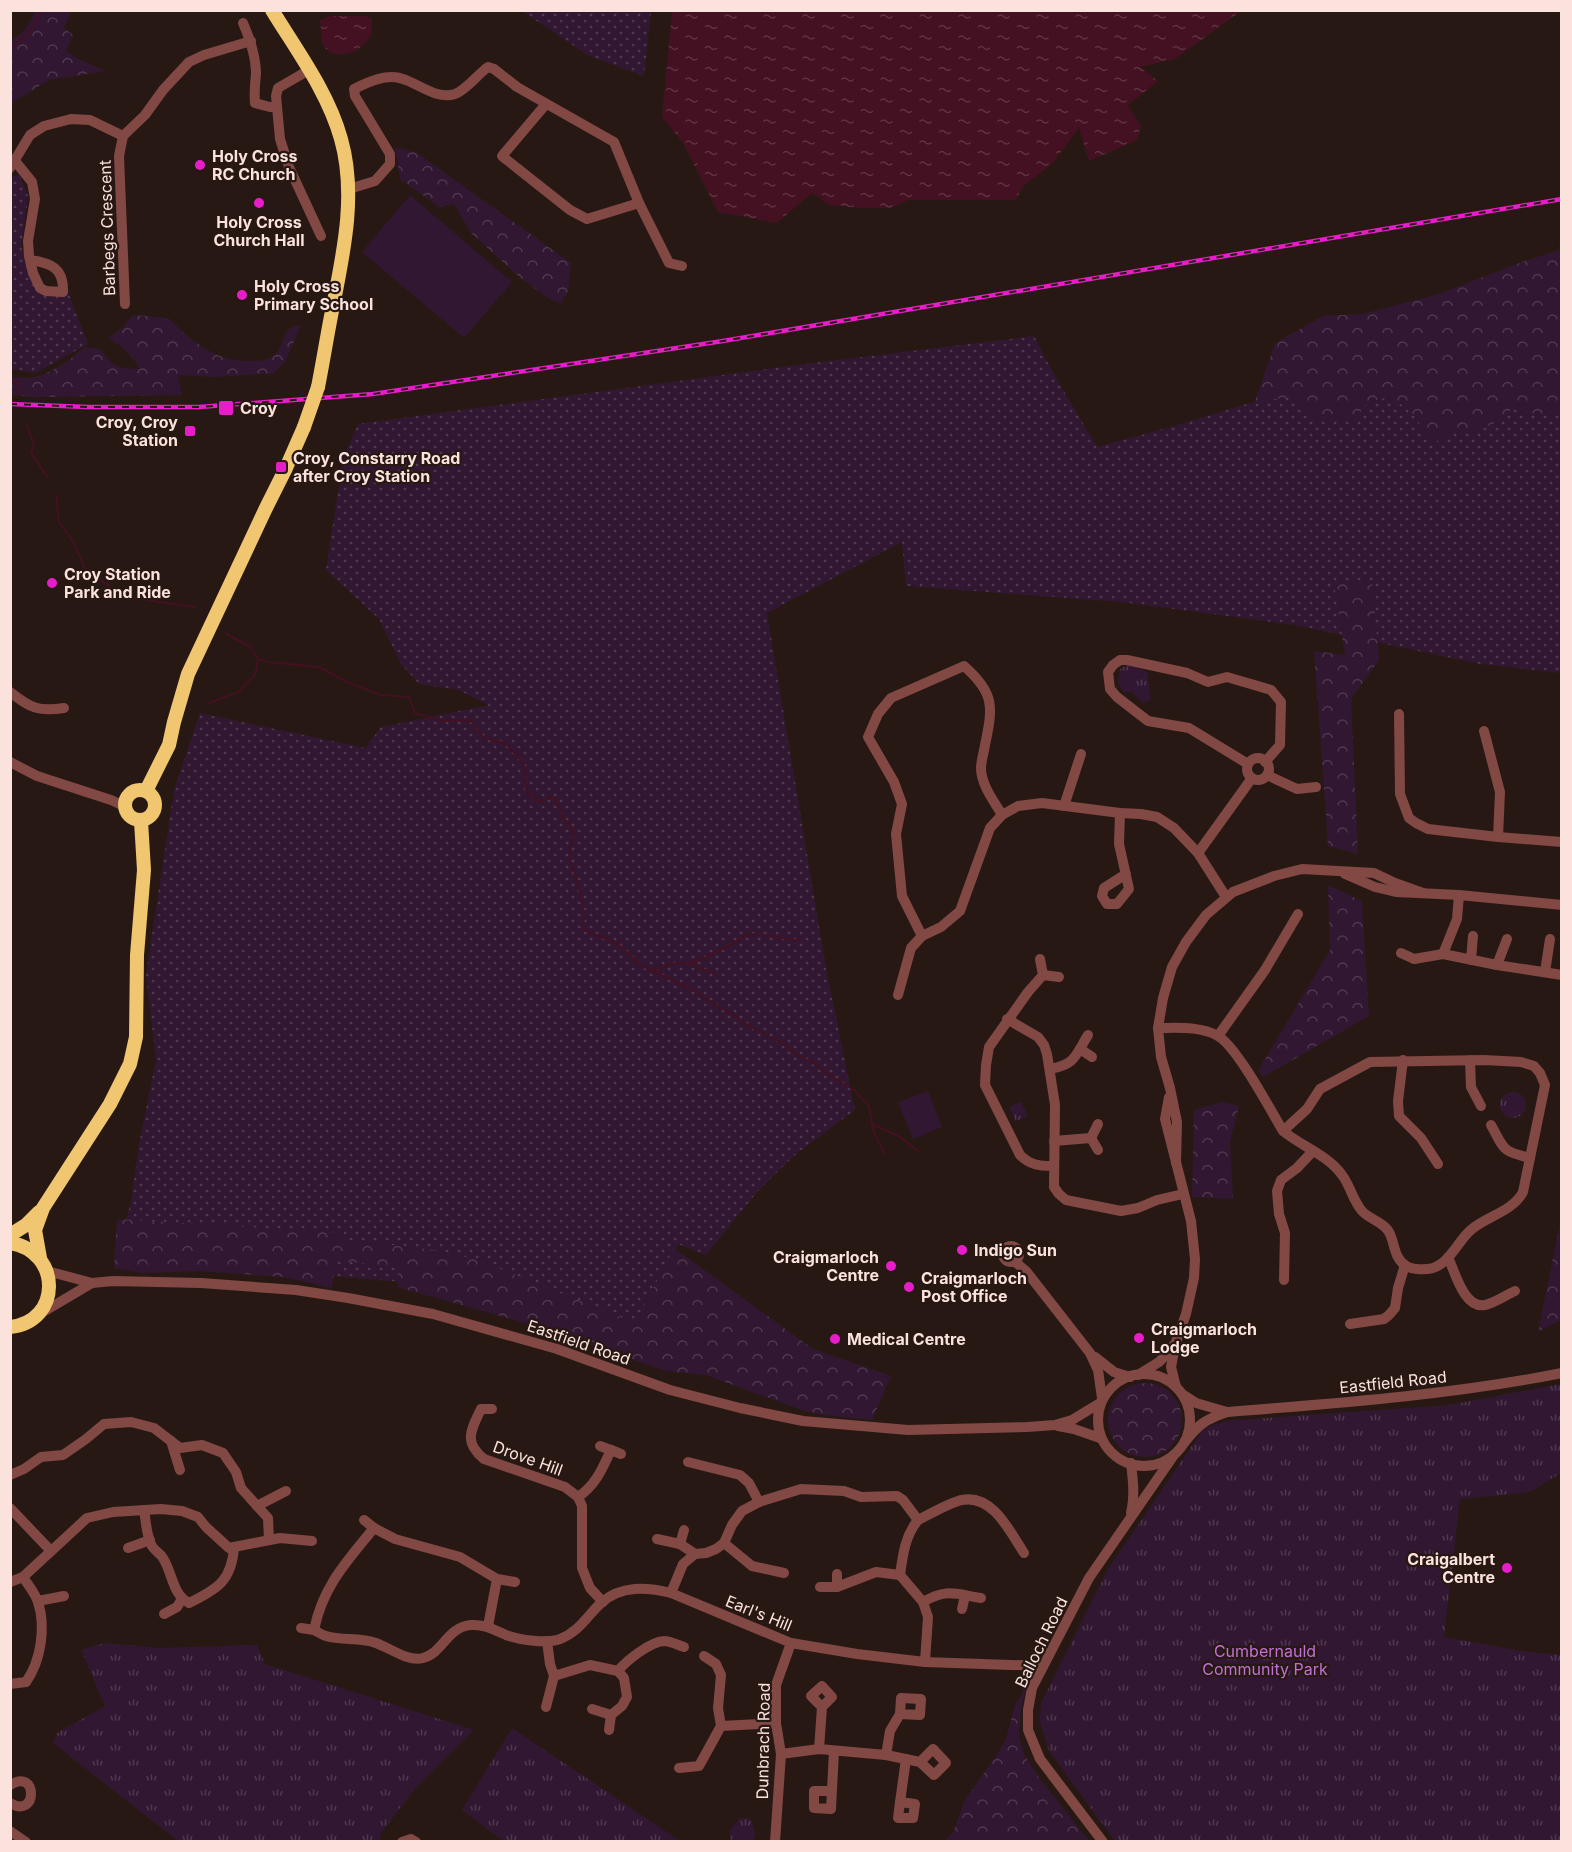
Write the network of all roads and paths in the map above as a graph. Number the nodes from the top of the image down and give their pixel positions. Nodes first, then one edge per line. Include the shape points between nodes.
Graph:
1 (272, 10) edge
2 (243, 23) dead end
3 (251, 41) junction
4 (309, 70) junction
5 (546, 104) junction
6 (277, 107) junction
7 (123, 136) junction
8 (13, 164) edge
9 (349, 189) junction
10 (639, 203) junction
11 (321, 236) dead end
12 (30, 260) dead end
13 (682, 266) dead end
14 (125, 304) dead end
15 (10, 692) edge
16 (64, 708) dead end
17 (1399, 714) dead end
18 (1484, 731) dead end
19 (1081, 754) dead end
20 (10, 762) edge
21 (1265, 762) junction
22 (1248, 764) junction
23 (1267, 775) junction
24 (1252, 778) junction
25 (1316, 787) dead end
26 (146, 791) junction
27 (124, 806) junction
28 (1064, 806) junction
29 (1120, 813) junction
30 (1002, 815) junction
31 (141, 821) junction
32 (1498, 837) junction
33 (1562, 842) edge
34 (1198, 853) junction
35 (1126, 874) dead end
36 (1459, 895) junction
37 (1226, 897) junction
38 (1562, 905) edge
39 (1298, 914) dead end
40 (922, 936) junction
41 (1473, 936) dead end
42 (1507, 939) dead end
43 (1550, 939) dead end
44 (1401, 953) dead end
45 (1443, 954) junction
46 (1040, 959) dead end
47 (1471, 960) junction
48 (1497, 965) junction
49 (1545, 972) junction
50 (1043, 975) junction
51 (1562, 975) edge
52 (1059, 977) dead end
53 (898, 995) dead end
54 (1008, 1019) junction
55 (1158, 1028) junction
56 (1088, 1035) dead end
57 (1218, 1036) junction
58 (1080, 1049) junction
59 (1092, 1057) dead end
60 (1403, 1060) junction
61 (1470, 1060) junction
62 (1050, 1069) junction
63 (1481, 1106) dead end
64 (1098, 1124) dead end
65 (1491, 1125) dead end
66 (1283, 1131) junction
67 (1090, 1138) junction
68 (1054, 1141) junction
69 (1098, 1150) dead end
70 (1313, 1151) junction
71 (1530, 1158) junction
72 (1438, 1164) dead end
73 (1053, 1166) junction
74 (1184, 1194) junction
75 (43, 1208) junction
76 (10, 1235) edge
77 (10, 1243) edge
78 (1448, 1257) junction
79 (40, 1258) junction
80 (1014, 1262) dead end
81 (1405, 1265) junction
82 (47, 1270) junction
83 (1284, 1280) dead end
84 (92, 1282) junction
85 (1515, 1291) dead end
86 (38, 1315) junction
87 (1350, 1324) dead end
88 (13, 1329) edge
89 (1176, 1342) junction
90 (1090, 1353) junction
91 (1562, 1373) edge
92 (1134, 1376) junction
93 (1179, 1390) junction
94 (1101, 1400) junction
95 (482, 1407) dead end
96 (1227, 1412) junction
97 (1055, 1425) junction
98 (1100, 1438) junction
99 (171, 1441) junction
100 (1184, 1443) junction
101 (600, 1446) dead end
102 (1174, 1455) junction
103 (688, 1462) dead end
104 (1131, 1463) junction
105 (707, 1466) junction
106 (180, 1470) dead end
107 (10, 1475) edge
108 (704, 1478) dead end
109 (286, 1491) dead end
110 (578, 1497) junction
111 (759, 1502) junction
112 (257, 1506) junction
113 (10, 1508) edge
114 (144, 1510) junction
115 (1130, 1519) junction
116 (364, 1520) dead end
117 (918, 1520) junction
118 (374, 1528) junction
119 (684, 1530) dead end
120 (657, 1539) dead end
121 (150, 1540) junction
122 (274, 1540) junction
123 (312, 1541) dead end
124 (724, 1543) junction
125 (680, 1544) junction
126 (234, 1547) junction
127 (128, 1548) dead end
128 (51, 1551) junction
129 (1023, 1553) dead end
130 (694, 1554) junction
131 (784, 1573) dead end
132 (837, 1574) dead end
133 (900, 1575) junction
134 (23, 1577) junction
135 (497, 1579) junction
136 (10, 1582) edge
137 (515, 1582) dead end
138 (820, 1587) dead end
139 (837, 1587) junction
140 (671, 1593) junction
141 (64, 1596) dead end
142 (965, 1596) junction
143 (981, 1598) dead end
144 (182, 1599) junction
145 (38, 1601) junction
146 (603, 1602) junction
147 (923, 1602) junction
148 (962, 1609) dead end
149 (164, 1614) dead end
150 (488, 1626) junction
151 (301, 1628) dead end
152 (314, 1630) junction
153 (547, 1641) junction
154 (791, 1642) junction
155 (684, 1647) dead end
156 (704, 1656) dead end
157 (925, 1662) junction
158 (1043, 1666) junction
159 (618, 1671) junction
160 (554, 1676) junction
161 (10, 1684) edge
162 (546, 1707) dead end
163 (822, 1707) dead end
164 (592, 1709) dead end
165 (900, 1714) dead end
166 (611, 1715) junction
167 (776, 1723) junction
168 (722, 1726) junction
169 (609, 1730) dead end
170 (819, 1749) junction
171 (834, 1751) junction
172 (781, 1754) junction
173 (886, 1755) junction
174 (906, 1759) junction
175 (920, 1762) dead end
176 (679, 1768) dead end
177 (10, 1785) edge
178 (831, 1791) dead end
179 (900, 1802) dead end
180 (11, 1805) edge
181 (10, 1831) edge
182 (27, 1842) edge
183 (402, 1842) edge
184 (416, 1842) edge
185 (775, 1842) edge
186 (1103, 1842) edge

1 - 4 main road
2 - 3 street
3 - 6 street via 255,103
3 - 7 street via 189,62
4 - 6 street via 278,88
4 - 9 main road via 342,139
5 - 9 street via 488,67 454,94 421,88 401,78 369,81 354,89 355,96 390,154 390,164 375,181
5 - 10 street via 614,142
5 - 10 street via 502,156 587,219
6 - 11 street via 280,139 289,167
7 - 8 street via 90,120 71,119 44,126 30,135
7 - 14 street, Barbegs Crescent via 119,156
8 - 12 street via 32,182
9 - 26 main road, bridge via 344,249 318,387 286,468 188,674 170,745
10 - 13 street via 669,269
15 - 16 street via 24,703 46,711
17 - 32 street via 1400,794 1409,818 1428,829
18 - 32 street via 1500,792
19 - 28 street
20 - 27 street via 37,776
21 - 22 street via 1254,759
21 - 22 street via 1280,745 1281,702 1270,690 1227,677 1208,682 1187,673 1127,660 1120,660 1108,672 1110,689 1148,721 1189,728
21 - 23 street
22 - 24 street
23 - 24 street via 1260,780
23 - 25 street via 1297,789
24 - 34 street
26 - 27 main road via 130,793
26 - 31 main road via 154,800 154,810
27 - 31 main road via 130,818
28 - 29 street
28 - 30 street via 1018,806
29 - 34 street via 1157,817
29 - 35 street via 1119,844
30 - 40 street via 990,828 960,911
30 - 40 street via 984,785 981,768 991,719 988,694 979,679 964,666 891,698 878,714 868,737 902,804 896,834 902,896
31 - 75 main road via 144,870 136,1036 130,1064 110,1104
32 - 33 street
34 - 37 street
36 - 37 street via 1423,893 1374,873 1302,870
36 - 38 street
36 - 45 street via 1458,920
37 - 55 street via 1206,915 1172,967
39 - 57 street via 1265,970
40 - 53 street via 911,948
41 - 47 street
42 - 48 street
43 - 49 street
44 - 45 street via 1414,959
45 - 47 street
46 - 50 street
47 - 48 street
48 - 49 street
49 - 51 street
50 - 52 street
50 - 54 street
54 - 62 street via 1044,1045
54 - 73 street via 989,1047 986,1084 1020,1155 1037,1166
55 - 57 street via 1196,1029
55 - 74 street via 1170,1088 1165,1119
56 - 58 street
57 - 66 street via 1242,1063
58 - 59 street
58 - 62 street via 1065,1066
60 - 61 street
60 - 66 street via 1370,1062 1327,1084
60 - 72 street via 1399,1116 1421,1138
61 - 63 street via 1471,1087
61 - 71 street via 1521,1062 1534,1066 1540,1073 1545,1092
62 - 68 street
64 - 67 street
65 - 71 street via 1509,1153
66 - 70 street
67 - 68 street
67 - 69 street
68 - 73 street
70 - 81 street via 1342,1174 1362,1211 1386,1227 1395,1253
70 - 83 street via 1281,1180 1277,1191 1285,1233
71 - 78 street via 1518,1202 1473,1228
73 - 74 street via 1054,1187 1066,1200 1128,1211
74 - 89 street via 1195,1259 1191,1296
75 - 76 main road
75 - 79 main road via 35,1230
77 - 79 main road via 25,1246
78 - 81 street via 1431,1269
78 - 85 street via 1470,1303 1486,1305
79 - 82 main road
80 - 90 street via 1026,1271
81 - 87 street via 1395,1308 1389,1315
82 - 84 street, Eastfield Road
82 - 86 main road via 49,1291
84 - 86 street, Eastfield Road
84 - 97 street, Eastfield Road via 260,1287 433,1314 557,1349 670,1390 803,1420 908,1430
86 - 88 main road
89 - 92 street via 1159,1362
89 - 93 street via 1172,1367
90 - 92 street via 1106,1368
90 - 94 street via 1098,1370
91 - 96 street, Eastfield Road via 1402,1398
92 - 93 street via 1149,1374 1163,1378
92 - 94 street via 1121,1381
93 - 96 street, Eastfield Road via 1196,1403
93 - 100 street via 1190,1414
94 - 97 street, Eastfield Road via 1072,1420
94 - 98 street via 1097,1417
95 - 110 street, Drove Hill via 470,1438 475,1452 484,1459 565,1487
96 - 100 street, Eastfield Road via 1206,1420
97 - 98 street, Eastfield Road
98 - 104 street via 1117,1456
99 - 106 street
99 - 107 street via 154,1428 131,1422 104,1424 63,1455 41,1457
99 - 112 street via 180,1448 202,1445 223,1453
100 - 102 street
101 - 110 street via 616,1452 597,1480
102 - 104 street via 1146,1465
102 - 115 street, Balloch Road
103 - 105 street
104 - 115 street via 1134,1501
105 - 108 street
105 - 111 street via 740,1475
109 - 112 street
110 - 146 street via 582,1506 582,1568 590,1588
111 - 117 street via 801,1489 844,1491 861,1497 897,1496
111 - 124 street via 742,1511
112 - 122 street via 268,1518
113 - 128 street
114 - 121 street
114 - 126 street via 182,1511 198,1517 229,1548
114 - 128 street via 87,1518
115 - 158 street, Balloch Road via 1089,1578
116 - 118 street
117 - 129 street via 961,1500 976,1500 1000,1516
117 - 133 street via 905,1545
118 - 135 street via 395,1539 460,1557
118 - 152 street via 336,1574 318,1609
119 - 125 street
120 - 125 street
121 - 127 street
121 - 144 street via 162,1555
122 - 123 street
122 - 126 street
124 - 130 street via 716,1550
124 - 131 street via 769,1576
125 - 130 street
126 - 144 street via 227,1578 205,1596 189,1603
128 - 134 street
130 - 140 street via 683,1564
132 - 139 street
133 - 139 street via 876,1572
133 - 147 street
134 - 136 street
134 - 145 street
135 - 137 street
135 - 150 street
138 - 139 street
140 - 146 street, Earl's Hill via 633,1588
140 - 154 street, Earl's Hill
141 - 145 street
142 - 143 street
142 - 147 street via 950,1592
142 - 148 street
144 - 149 street
145 - 161 street via 41,1643 33,1673 26,1682
146 - 153 street, Earl's Hill via 579,1629 559,1640
147 - 157 street via 928,1617
150 - 152 street, Earl's Hill via 469,1625 453,1631 436,1650 424,1658 411,1659 364,1639 327,1636
150 - 153 street, Earl's Hill via 526,1641
151 - 152 street, Earl's Hill
153 - 160 street
154 - 157 street, Earl's Hill
154 - 167 street, Dunbrach Road via 776,1685
155 - 159 street via 665,1641 627,1660
156 - 168 street via 716,1664 721,1675 718,1708
157 - 158 street, Earl's Hill
158 - 186 street, Balloch Road via 1032,1688 1028,1730 1040,1759
159 - 160 street via 590,1665
159 - 166 street via 624,1677 627,1697
160 - 162 street
163 - 170 street
164 - 166 street
165 - 173 street via 890,1731
166 - 169 street
167 - 168 street
167 - 172 street, Dunbrach Road
168 - 176 street via 699,1766
170 - 171 street
170 - 172 street
171 - 173 street
171 - 178 street
172 - 185 street, Dunbrach Road
173 - 174 street
174 - 175 street
174 - 179 street
177 - 180 street via 23,1782 32,1791 25,1805
181 - 182 street
183 - 184 street

